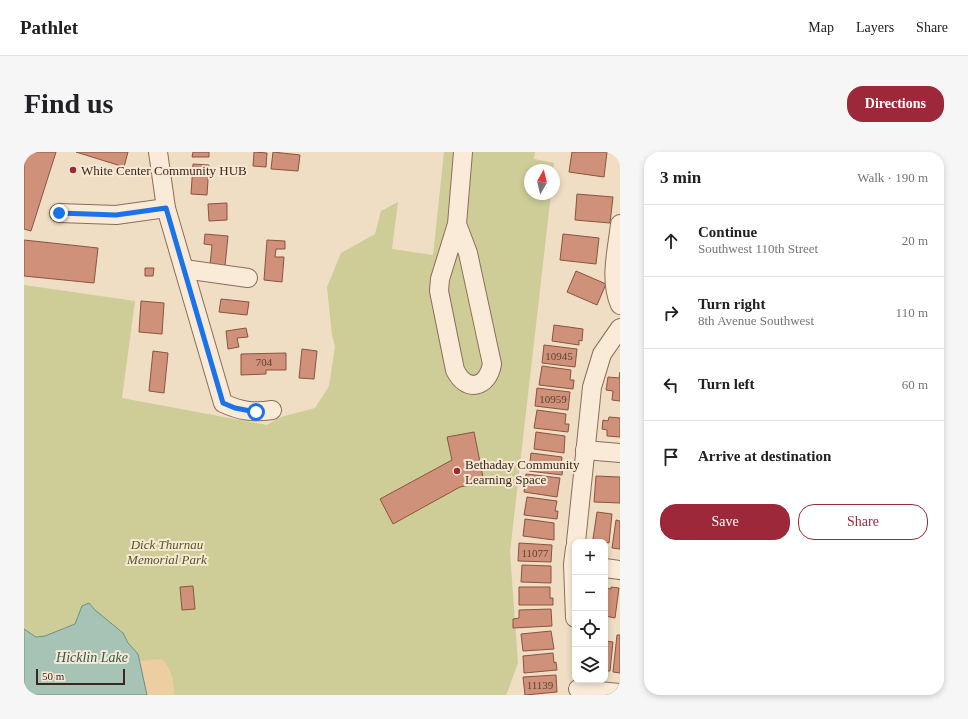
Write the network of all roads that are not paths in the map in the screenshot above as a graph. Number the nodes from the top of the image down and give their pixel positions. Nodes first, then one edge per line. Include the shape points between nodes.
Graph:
1 (158, 152) edge
2 (463, 152) edge
3 (166, 208) junction
4 (59, 213) dead end
5 (457, 224) junction
6 (620, 224) edge
7 (184, 269) junction
8 (248, 278) dead end
9 (620, 305) edge
10 (620, 328) edge
11 (272, 410) dead end
12 (585, 450) junction
13 (620, 453) edge
14 (576, 539) edge
15 (608, 568) edge
16 (620, 570) edge
17 (574, 575) edge
18 (575, 611) edge
19 (578, 688) edge
20 (620, 693) edge

1 - 3 street
2 - 5 street
3 - 4 street via 116,215
3 - 7 street
5 - 5 street via 440,279 439,291 455,370 459,379 477,385 490,375 492,364 468,253
6 - 9 street via 614,283 615,295
7 - 8 street
7 - 11 street via 223,403 244,411
10 - 12 street via 610,340 598,365 592,387
12 - 13 street
12 - 14 street
15 - 16 street
17 - 18 street
19 - 20 street

